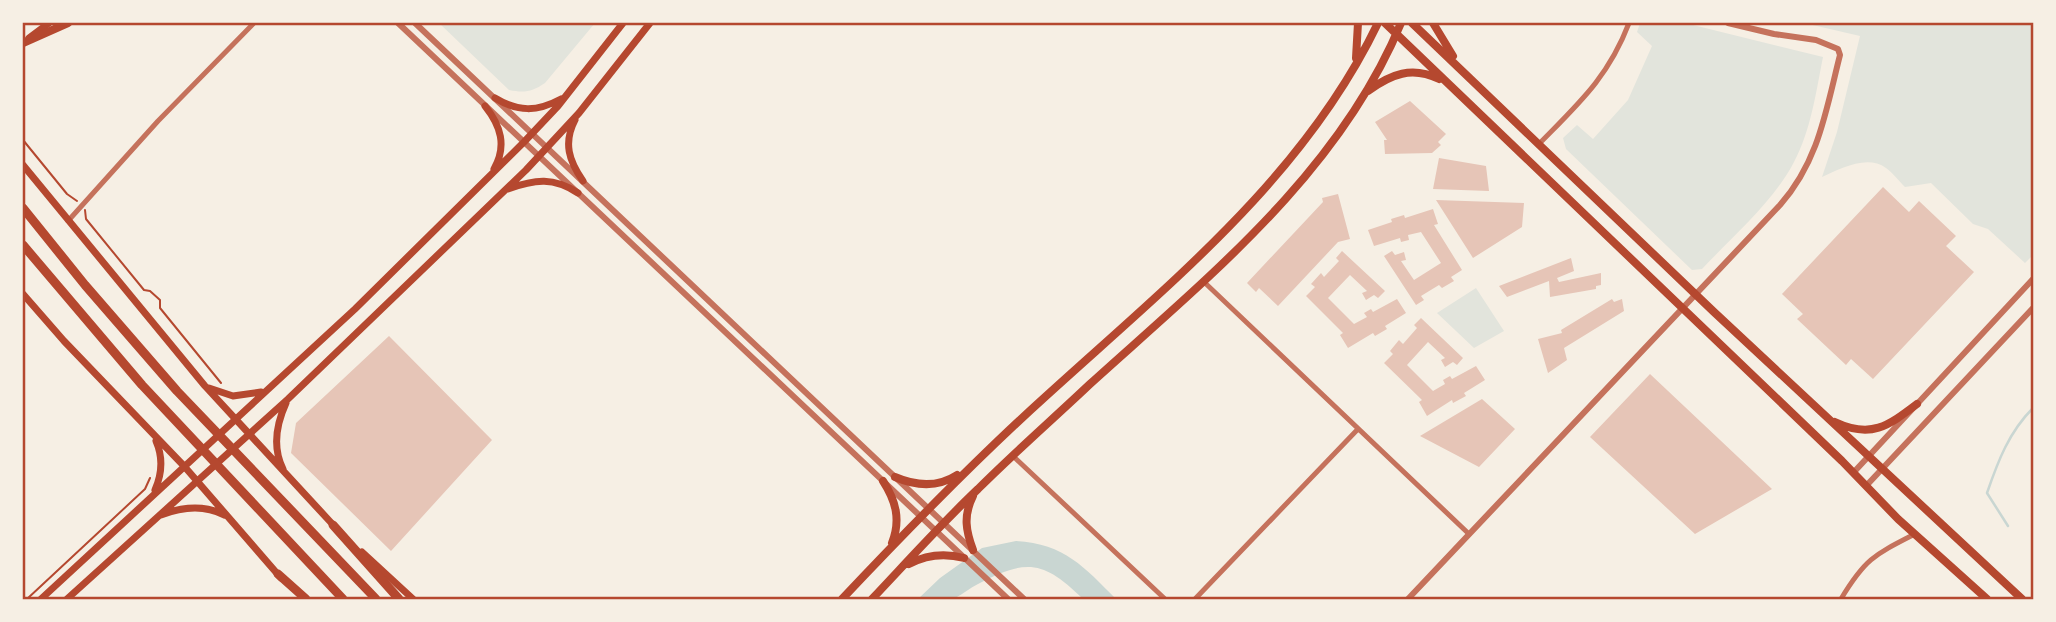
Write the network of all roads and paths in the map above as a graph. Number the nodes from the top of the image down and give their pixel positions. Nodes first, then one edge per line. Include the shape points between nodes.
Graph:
1 (50, 23) edge
2 (68, 23) edge
3 (254, 23) edge
4 (398, 23) edge
5 (415, 23) edge
6 (623, 23) edge
7 (650, 23) edge
8 (1358, 23) edge
9 (1378, 23) edge
10 (1385, 23) edge
11 (1401, 23) edge
12 (1412, 23) edge
13 (1433, 23) edge
14 (1629, 23) edge
15 (1728, 23) edge
16 (1396, 34) junction
17 (23, 43) edge
18 (1354, 66) junction
19 (1461, 68) junction
20 (1448, 83) junction
21 (1365, 93) junction
22 (565, 97) junction
23 (495, 98) junction
24 (485, 106) junction
25 (579, 113) junction
26 (532, 134) junction
27 (23, 140) edge
28 (524, 142) junction
29 (1538, 145) junction
30 (547, 148) junction
31 (539, 156) junction
32 (23, 165) edge
33 (491, 175) junction
34 (583, 181) junction
35 (504, 191) junction
36 (578, 193) junction
37 (82, 206) junction
38 (23, 208) edge
39 (68, 220) junction
40 (23, 245) edge
41 (2033, 279) edge
42 (1202, 281) junction
43 (23, 293) edge
44 (1696, 295) junction
45 (2033, 307) edge
46 (1682, 309) junction
47 (205, 386) junction
48 (225, 386) dead end
49 (271, 387) junction
50 (288, 399) junction
51 (1917, 404) junction
52 (1824, 415) junction
53 (235, 420) junction
54 (1358, 429) junction
55 (153, 434) junction
56 (248, 434) junction
57 (1013, 456) junction
58 (1869, 457) junction
59 (184, 466) junction
60 (968, 468) junction
61 (1882, 469) junction
62 (1854, 472) junction
63 (286, 476) junction
64 (895, 478) junction
65 (150, 479) dead end
66 (197, 480) junction
67 (883, 481) junction
68 (1866, 486) junction
69 (976, 490) junction
70 (151, 496) junction
71 (929, 508) junction
72 (157, 516) junction
73 (921, 516) junction
74 (230, 519) junction
75 (945, 523) junction
76 (333, 525) junction
77 (936, 531) junction
78 (1469, 534) junction
79 (1915, 534) junction
80 (973, 550) junction
81 (887, 551) junction
82 (964, 558) junction
83 (278, 574) joint
84 (895, 574) junction
85 (27, 599) edge
86 (41, 599) edge
87 (67, 599) edge
88 (304, 599) edge
89 (342, 599) edge
90 (376, 599) edge
91 (399, 599) edge
92 (413, 599) edge
93 (842, 599) edge
94 (872, 599) edge
95 (1008, 599) edge
96 (1024, 599) edge
97 (1165, 599) edge
98 (1195, 599) edge
99 (1408, 599) edge
100 (1842, 599) edge
101 (1987, 599) edge
102 (2022, 599) edge

1 - 17 main road
2 - 17 main road
3 - 37 street
4 - 24 street
5 - 23 street
6 - 22 main road
7 - 25 main road
8 - 18 main road
9 - 18 main road
10 - 16 main road
11 - 16 main road
12 - 19 main road
13 - 19 main road
14 - 29 street via 1599,82
15 - 44 street via 1828,43 1840,55 1818,142 1801,178
16 - 20 main road
16 - 21 main road
18 - 60 main road via 1288,164 1255,202
19 - 29 main road
20 - 21 main road via 1424,73 1403,72
20 - 46 main road
21 - 42 main road via 1285,200
22 - 23 main road via 530,110
22 - 26 main road
23 - 26 street
24 - 28 street
24 - 33 main road via 502,140
25 - 30 main road
25 - 34 main road via 568,150
26 - 28 main road
26 - 30 street
27 - 37 path
28 - 31 street
28 - 33 main road
29 - 44 main road
30 - 31 main road
30 - 34 street
31 - 35 main road
31 - 36 street
32 - 39 main road
33 - 49 main road
34 - 64 street
35 - 36 main road via 540,180 558,182
35 - 50 main road
36 - 67 street
37 - 39 street
37 - 48 path via 86,219 144,290 160,300 160,308
38 - 90 highway via 177,391
39 - 47 main road
40 - 89 highway via 142,385
41 - 51 street
42 - 54 street
42 - 57 main road
43 - 55 main road
44 - 46 street
44 - 52 main road
45 - 61 street
46 - 62 main road
46 - 78 street
47 - 49 main road via 245,396
47 - 53 main road
49 - 53 main road
50 - 56 main road
50 - 63 main road via 276,436
51 - 52 main road via 1884,427 1866,431
51 - 58 street
52 - 58 main road
53 - 56 main road
53 - 59 main road
54 - 78 street
54 - 98 street
55 - 59 main road
55 - 70 main road via 161,470
56 - 63 main road
56 - 66 main road
57 - 69 main road
57 - 97 street
58 - 61 main road
58 - 62 street
59 - 66 main road
59 - 70 main road
60 - 64 main road via 951,480 930,485
60 - 71 main road
61 - 68 street
61 - 102 main road
62 - 68 main road
63 - 76 main road
64 - 71 street
65 - 85 path via 145,489
66 - 72 main road
66 - 74 main road
67 - 73 street
67 - 81 main road via 897,514
68 - 79 main road
69 - 75 main road
69 - 80 main road via 965,523
70 - 86 main road
71 - 73 main road
71 - 75 street
72 - 74 main road via 198,507
72 - 87 main road
73 - 77 street
73 - 81 main road
74 - 83 main road
75 - 77 main road
75 - 80 street
76 - 91 highway
76 - 92 main road
77 - 82 street
77 - 84 main road
78 - 99 street
79 - 100 street via 1871,559
79 - 101 main road
80 - 96 street
81 - 93 main road
82 - 84 main road via 932,556
82 - 95 street
83 - 88 highway
84 - 94 main road

